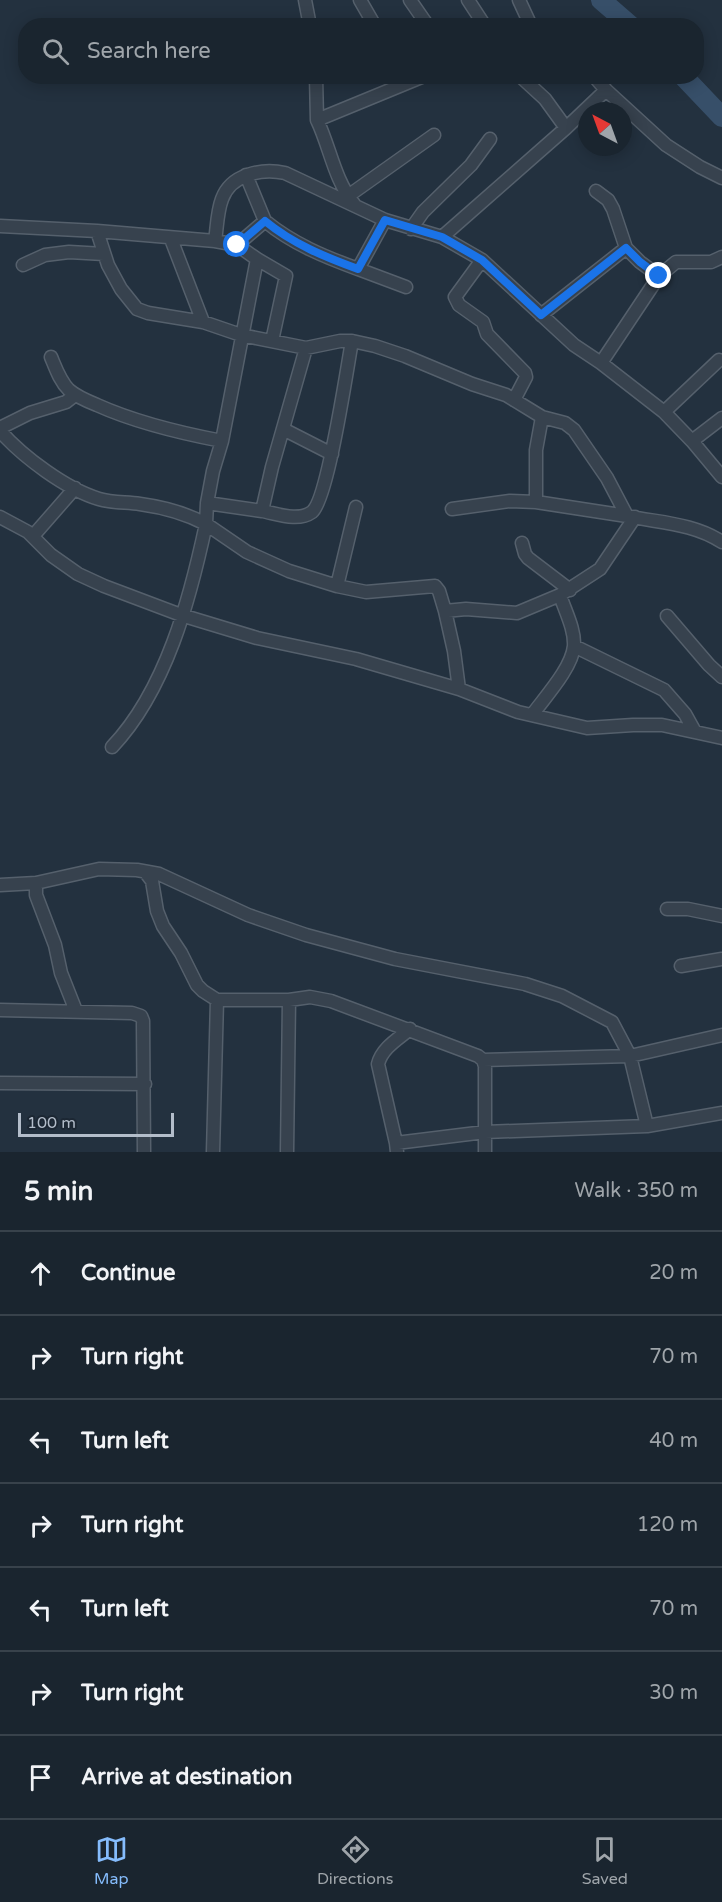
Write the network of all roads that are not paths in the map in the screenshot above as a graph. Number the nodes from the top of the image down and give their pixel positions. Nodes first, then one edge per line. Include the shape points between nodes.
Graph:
1 (305, 0) edge
2 (360, 0) edge
3 (428, 0) edge
4 (468, 0) edge
5 (519, 0) edge
6 (413, 3) edge
7 (308, 18) edge
8 (370, 18) edge
9 (423, 18) edge
10 (480, 18) edge
11 (527, 18) edge
12 (316, 84) edge
13 (395, 84) edge
14 (529, 84) edge
15 (601, 84) edge
16 (606, 90) junction
17 (317, 120) junction
18 (566, 128) junction
19 (434, 135) dead end
20 (490, 139) dead end
21 (246, 175) junction
22 (722, 178) edge
23 (596, 191) dead end
24 (351, 201) junction
25 (385, 220) junction
26 (265, 221) junction
27 (0, 226) edge
28 (411, 229) junction
29 (98, 231) junction
30 (442, 237) junction
31 (171, 239) junction
32 (215, 241) junction
33 (237, 245) junction
34 (626, 248) junction
35 (104, 254) junction
36 (722, 257) edge
37 (257, 259) junction
38 (482, 260) junction
39 (23, 265) dead end
40 (358, 269) junction
41 (659, 276) junction
42 (406, 287) dead end
43 (541, 315) junction
44 (203, 322) junction
45 (241, 335) junction
46 (272, 341) junction
47 (352, 341) junction
48 (306, 348) junction
49 (51, 357) dead end
50 (719, 360) dead end
51 (601, 363) junction
52 (75, 395) junction
53 (514, 400) junction
54 (664, 412) junction
55 (542, 417) junction
56 (722, 418) edge
57 (0, 429) edge
58 (283, 429) junction
59 (222, 441) junction
60 (692, 441) junction
61 (332, 454) junction
62 (722, 477) edge
63 (75, 488) junction
64 (207, 502) junction
65 (536, 502) junction
66 (356, 507) dead end
67 (452, 508) dead end
68 (262, 511) junction
69 (0, 517) edge
70 (631, 517) junction
71 (206, 524) junction
72 (33, 536) junction
73 (722, 542) edge
74 (522, 543) dead end
75 (337, 586) junction
76 (565, 593) junction
77 (445, 611) junction
78 (181, 615) junction
79 (667, 616) dead end
80 (574, 646) junction
81 (722, 677) edge
82 (459, 689) junction
83 (532, 715) junction
84 (695, 732) junction
85 (722, 738) edge
86 (112, 747) dead end
87 (146, 873) junction
88 (36, 883) junction
89 (0, 885) edge
90 (667, 909) dead end
91 (722, 916) edge
92 (722, 959) edge
93 (681, 966) dead end
94 (217, 1000) junction
95 (290, 1000) junction
96 (0, 1010) edge
97 (76, 1011) junction
98 (410, 1029) junction
99 (722, 1035) edge
100 (630, 1056) junction
101 (483, 1060) junction
102 (0, 1083) edge
103 (145, 1084) junction
104 (722, 1113) edge
105 (647, 1126) junction
106 (485, 1132) junction
107 (396, 1147) edge
108 (144, 1152) edge
109 (213, 1152) edge
110 (287, 1152) edge
111 (485, 1152) edge

1 - 7 street
2 - 8 street
3 - 6 street
4 - 10 street
5 - 11 street
6 - 9 street
12 - 17 street
13 - 17 street
14 - 18 street
15 - 16 street
16 - 18 street
16 - 22 street via 660,140
17 - 24 street
18 - 30 street
19 - 24 street
20 - 28 street
21 - 24 street via 269,169
21 - 26 street
21 - 32 street via 230,186 222,199
23 - 34 street via 614,209
24 - 25 street
25 - 28 street
25 - 40 street
26 - 33 street
26 - 40 street via 299,244
27 - 29 street
28 - 30 street
29 - 31 street
29 - 35 street
30 - 38 street
31 - 32 street
31 - 44 street
32 - 33 street
33 - 37 street
34 - 41 street
34 - 43 street
35 - 39 street via 45,255
35 - 44 street via 120,289 137,309
36 - 41 street via 711,262 676,262
37 - 45 street
37 - 46 street via 286,276
38 - 43 street
38 - 53 street via 455,297 459,305 483,322 487,334 525,373
40 - 42 street
41 - 51 street
43 - 51 street
44 - 45 street
45 - 46 street
45 - 59 street
46 - 48 street
47 - 48 street
47 - 53 street via 405,356
47 - 61 street
48 - 58 street
49 - 52 street via 63,383
50 - 54 street
51 - 54 street
52 - 57 street
52 - 59 street via 150,424
53 - 55 street
54 - 60 street
55 - 65 street via 536,450
55 - 70 street via 573,429
56 - 60 street
57 - 63 street via 13,445
58 - 61 street
58 - 68 street
59 - 64 street
60 - 62 street
61 - 68 street via 318,506 313,511 296,518
63 - 71 street via 98,498 142,504
63 - 72 street
64 - 68 street
64 - 71 street
65 - 67 street
65 - 70 street
66 - 75 street
69 - 72 street
70 - 73 street via 693,527
70 - 76 street via 600,569
71 - 75 street via 247,552
71 - 78 street
72 - 78 street via 66,568
74 - 76 street via 525,555
75 - 77 street via 366,592 435,586
76 - 77 street via 517,613
76 - 80 street
77 - 82 street
78 - 82 street
78 - 86 street via 172,647 141,709
79 - 81 street
80 - 83 street via 566,668
80 - 84 street via 664,690
82 - 83 street
83 - 84 street via 587,728 662,725
84 - 85 street
87 - 88 street via 99,869
87 - 94 street via 152,881 163,926 197,985
87 - 100 street via 159,874 248,915 306,935 395,959 525,984 561,996 612,1022
88 - 89 street
88 - 97 street via 36,895
90 - 91 street
92 - 93 street
94 - 95 street
94 - 109 street
95 - 98 street via 309,997 331,1001
95 - 110 street
96 - 97 street
97 - 103 street via 132,1013 141,1017
98 - 101 street
98 - 107 street via 385,1050 378,1064
99 - 100 street
100 - 101 street
100 - 105 street
101 - 106 street
102 - 103 street
103 - 108 street
104 - 105 street
105 - 106 street
106 - 107 street
106 - 111 street

